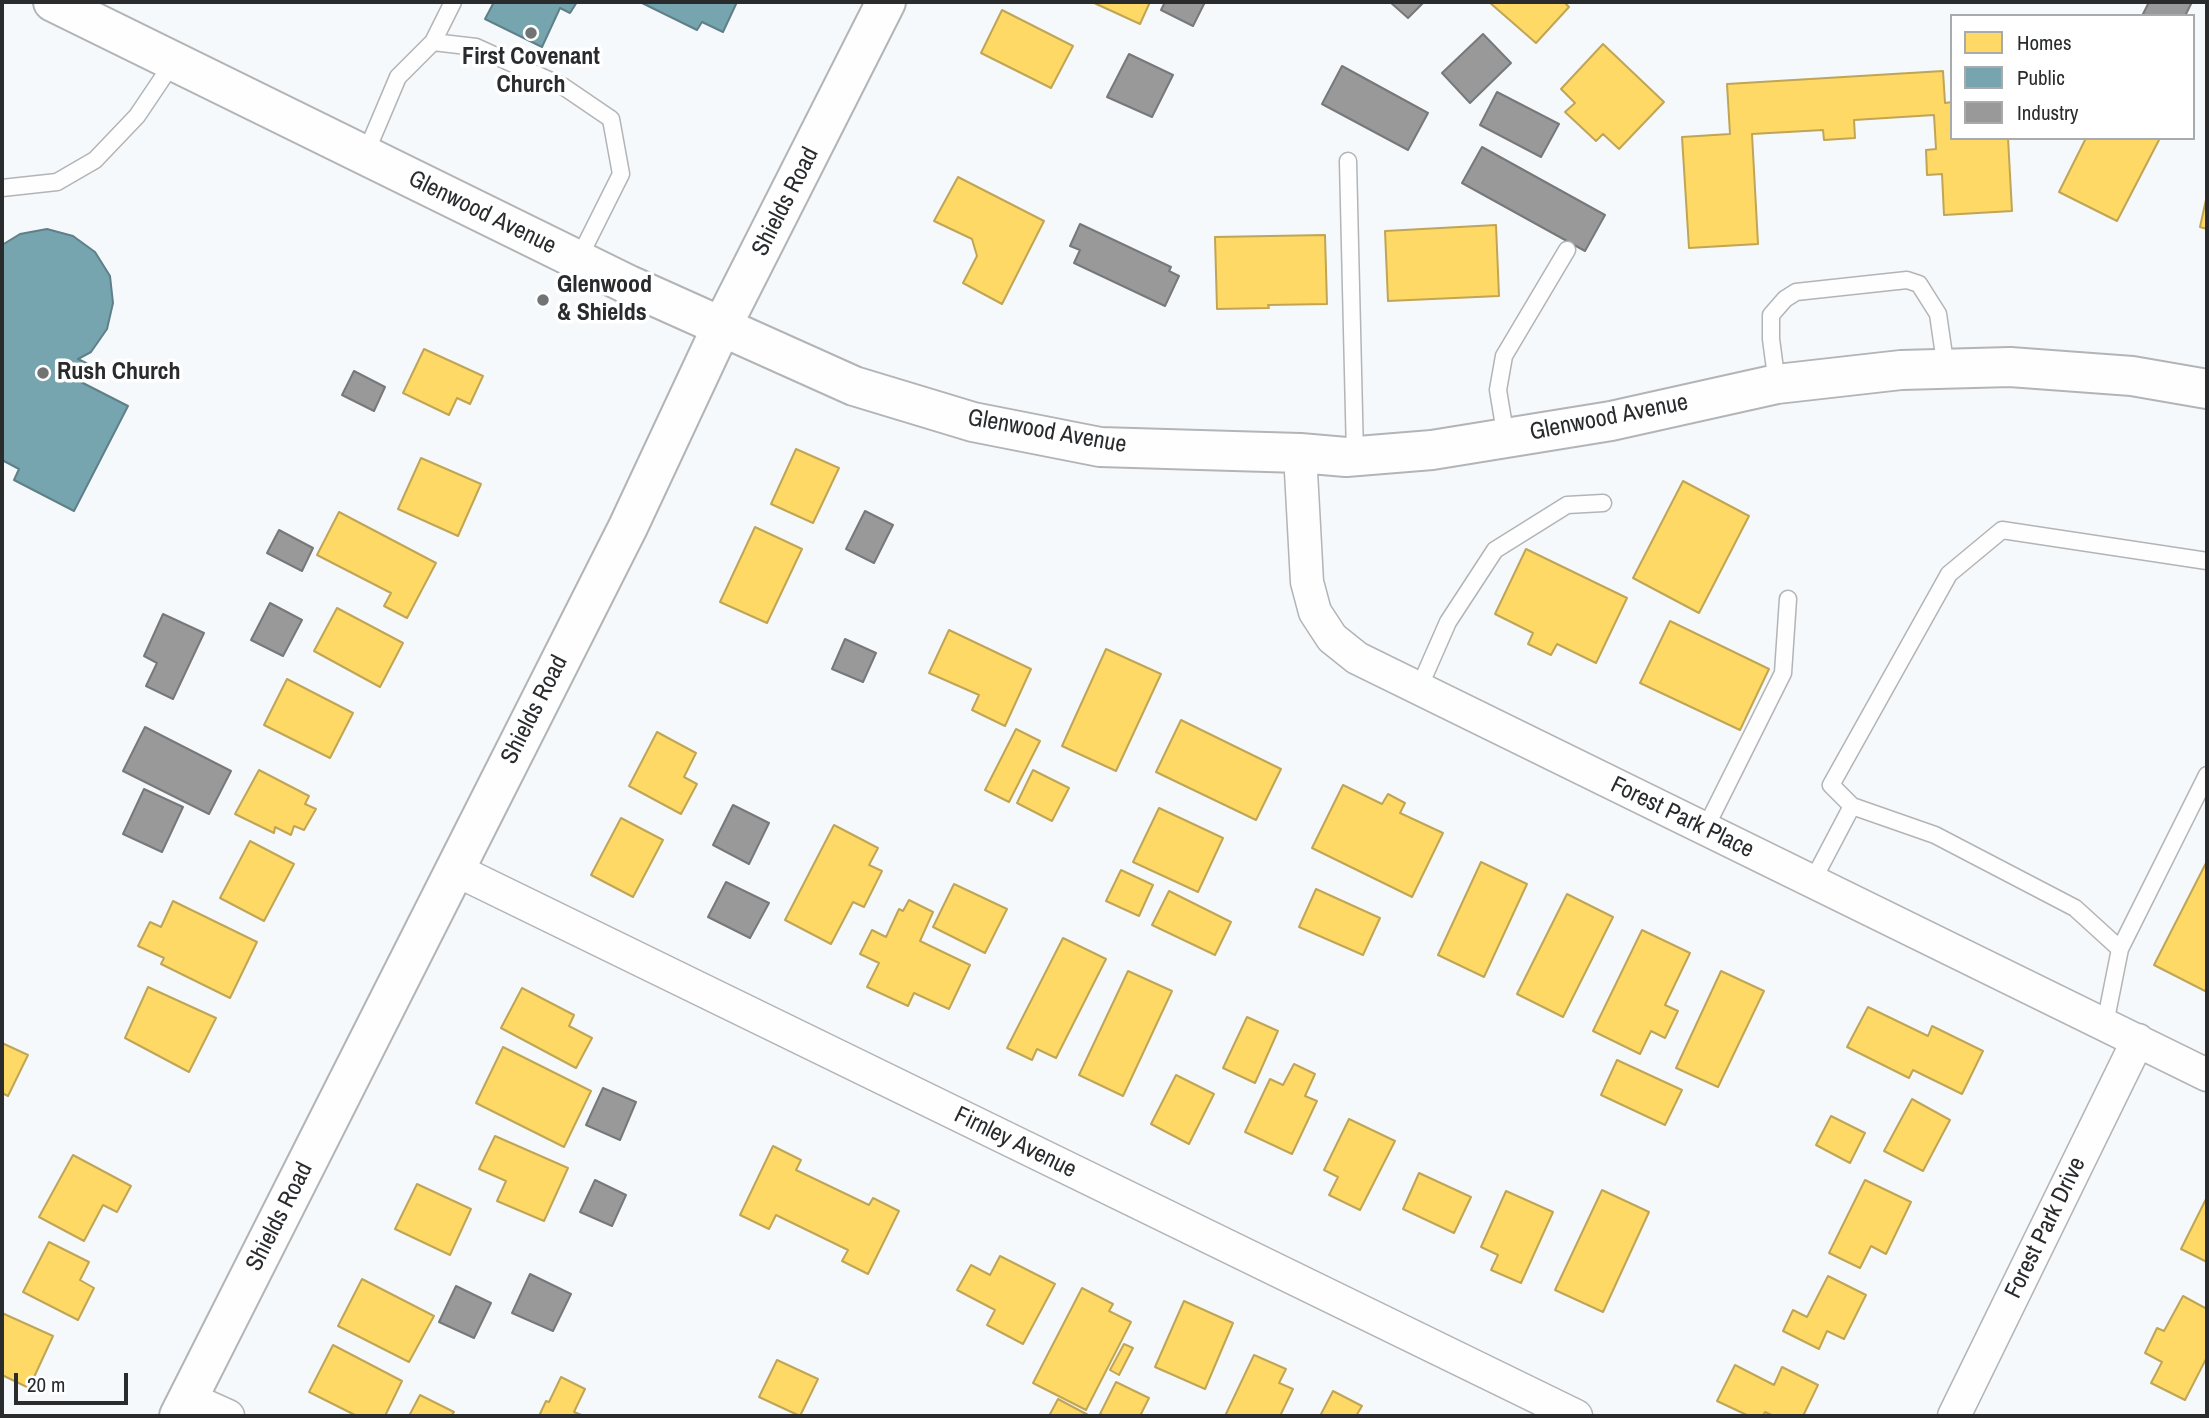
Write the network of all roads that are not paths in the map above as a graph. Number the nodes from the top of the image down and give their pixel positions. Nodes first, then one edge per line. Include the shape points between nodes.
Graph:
1 (53, 2) edge
2 (453, 2) edge
3 (886, 2) edge
4 (433, 42) junction
5 (174, 61) junction
6 (366, 155) junction
7 (1348, 161) dead end
8 (2, 188) edge
9 (1567, 250) dead end
10 (578, 260) junction
11 (722, 327) junction
12 (1946, 369) junction
13 (1777, 384) junction
14 (2207, 389) edge
15 (1506, 438) junction
16 (1300, 453) junction
17 (1355, 456) junction
18 (1603, 503) dead end
19 (2207, 561) edge
20 (1788, 599) dead end
21 (1419, 688) junction
22 (2207, 775) edge
23 (1852, 807) junction
24 (1705, 829) junction
25 (454, 869) junction
26 (1812, 882) junction
27 (2120, 949) junction
28 (2105, 1024) junction
29 (2138, 1040) junction
30 (2207, 1074) edge
31 (183, 1407) edge
32 (228, 1416) edge
33 (1576, 1416) edge
34 (1954, 1416) edge

1 - 5 street, Glenwood Avenue
2 - 4 lane
3 - 11 street, Shields Road
4 - 6 lane via 398,77
4 - 10 lane via 476,47 564,87 611,119 621,174
5 - 6 street, Glenwood Avenue
5 - 8 lane via 137,116 95,160 57,182
6 - 10 street, Glenwood Avenue
7 - 17 lane
9 - 15 lane via 1504,356 1498,390
10 - 11 street, Glenwood Avenue
11 - 16 street, Glenwood Avenue via 854,386 972,422 1100,447
11 - 25 street, Shields Road via 628,527
12 - 13 street, Glenwood Avenue
12 - 13 lane via 1938,314 1919,284 1907,281 1796,292 1785,299 1771,315
12 - 14 street, Glenwood Avenue via 2010,367 2132,376
13 - 15 street, Glenwood Avenue via 1611,421
15 - 17 street, Glenwood Avenue
16 - 17 street, Glenwood Avenue
16 - 21 street, Forest Park Place via 1307,582 1315,612 1332,638 1357,657
18 - 21 lane via 1567,505 1495,550 1448,622
19 - 23 lane via 2002,530 1950,574 1831,785
20 - 24 lane via 1783,673
21 - 24 street, Forest Park Place
22 - 27 lane
23 - 26 lane
23 - 27 lane via 1935,835 2075,908
24 - 26 street, Forest Park Place
25 - 31 street, Shields Road
25 - 33 street, Firnley Avenue
26 - 28 street, Forest Park Place
27 - 28 lane
28 - 29 street, Forest Park Place
29 - 30 street, Forest Park Place
29 - 34 street, Forest Park Drive
31 - 32 street

